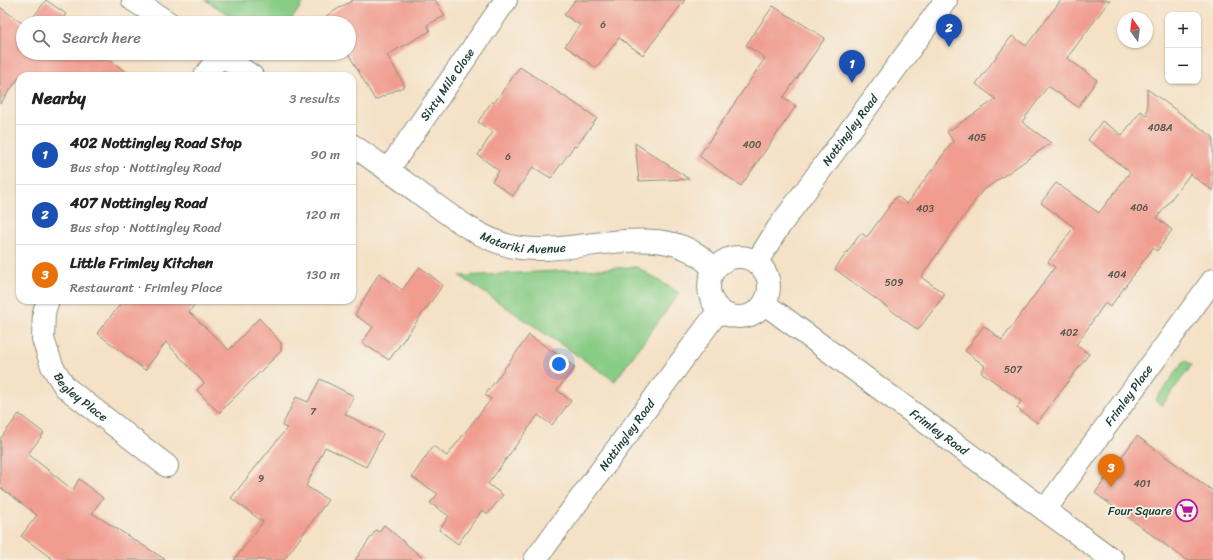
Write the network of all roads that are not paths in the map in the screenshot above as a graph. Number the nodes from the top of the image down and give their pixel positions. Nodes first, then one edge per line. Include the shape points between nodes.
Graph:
1 (133, 0) edge
2 (506, 0) edge
3 (946, 0) edge
4 (158, 16) edge
5 (215, 60) edge
6 (228, 60) edge
7 (208, 72) edge
8 (246, 72) edge
9 (356, 148) edge
10 (388, 170) junction
11 (758, 263) junction
12 (714, 270) junction
13 (1213, 280) edge
14 (47, 304) edge
15 (765, 304) junction
16 (719, 310) junction
17 (167, 466) dead end
18 (1045, 510) junction
19 (535, 560) edge
20 (1113, 560) edge

1 - 4 street
2 - 10 street, Sixty Mile Close
3 - 11 street, Nottingley Road via 778,228
5 - 7 street
6 - 8 street
9 - 10 street, Matariki Avenue
10 - 12 street, Matariki Avenue via 458,221 487,238 511,246 542,250 657,241 696,253
11 - 12 street via 747,258 735,257 723,261
11 - 15 street via 766,272 770,283
12 - 16 street via 709,291 712,301
13 - 18 street, Frimley Place
14 - 17 street, Begley Place via 44,312 44,339 52,366 65,387
15 - 16 street via 755,313 743,317 730,316
15 - 18 street, Frimley Road
16 - 19 street, Nottingley Road
18 - 20 street, Frimley Road

